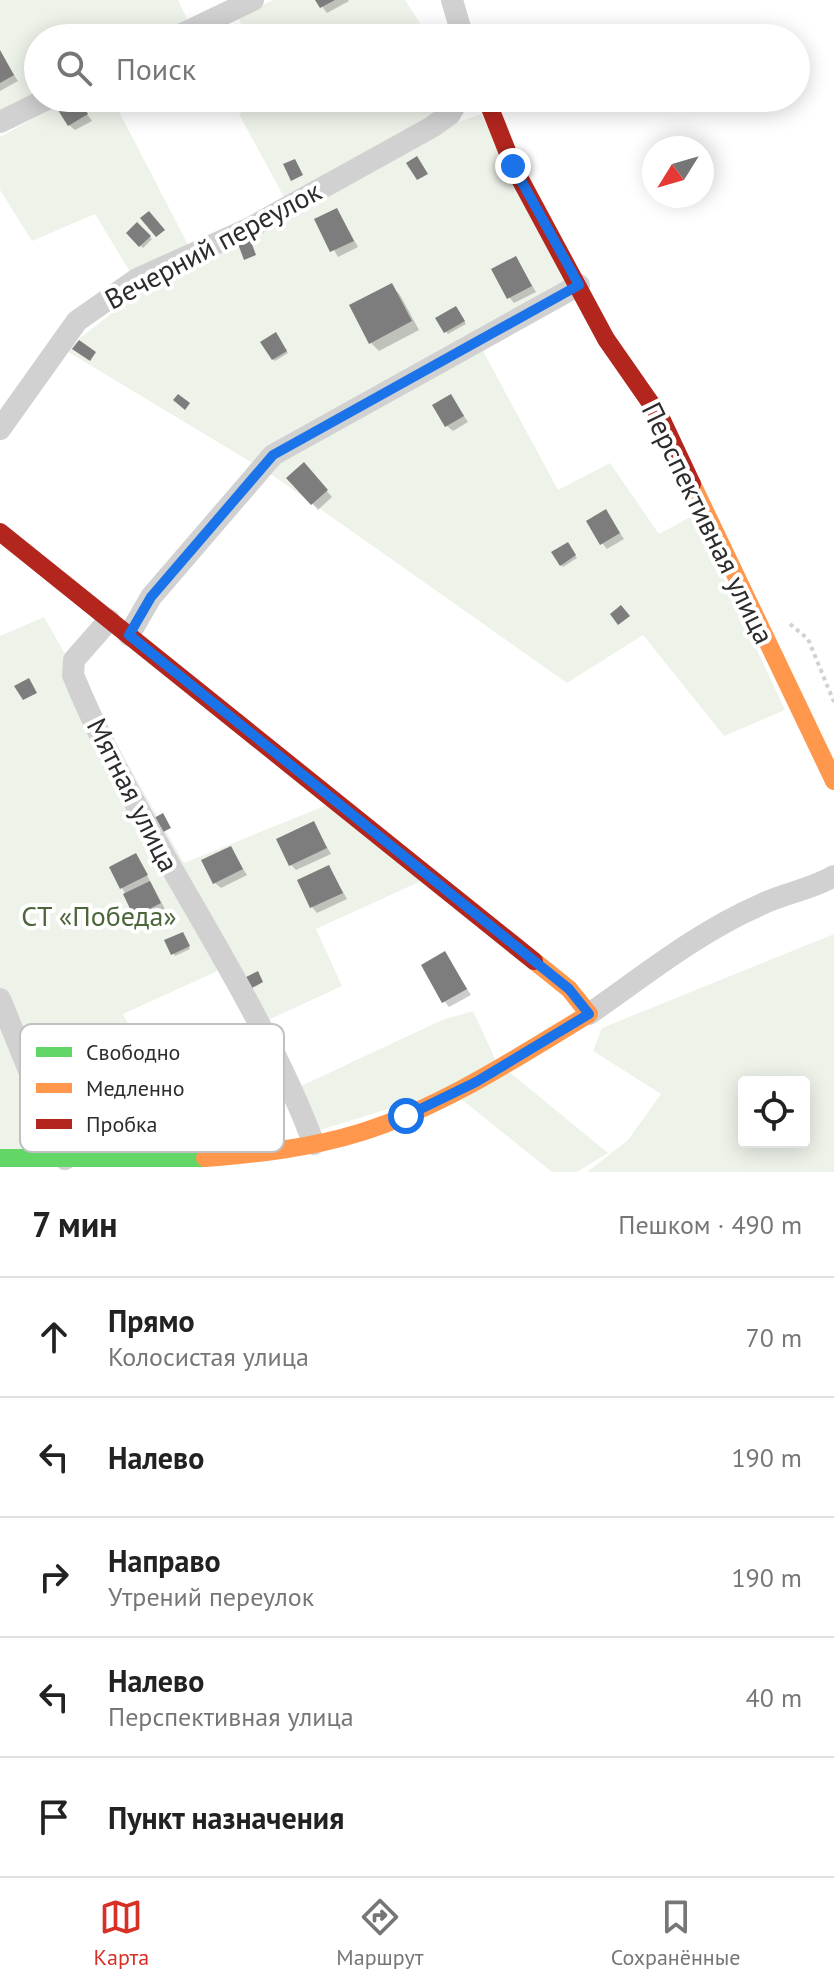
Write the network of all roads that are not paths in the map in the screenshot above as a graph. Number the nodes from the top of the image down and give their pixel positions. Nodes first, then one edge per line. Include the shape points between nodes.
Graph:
1 (253, 0) edge
2 (452, 0) edge
3 (203, 24) edge
4 (459, 24) edge
5 (24, 110) edge
6 (451, 112) edge
7 (492, 112) edge
8 (0, 122) edge
9 (579, 285) junction
10 (0, 429) edge
11 (0, 532) edge
12 (109, 620) junction
13 (129, 635) junction
14 (834, 781) edge
15 (834, 876) edge
16 (0, 999) edge
17 (589, 1014) junction
18 (256, 1024) edge
19 (20, 1048) edge
20 (284, 1074) edge
21 (314, 1144) junction
22 (284, 1148) edge
23 (62, 1152) edge
24 (247, 1152) edge
25 (0, 1158) edge
26 (65, 1159) junction

1 - 3 street
2 - 4 street
5 - 8 street
6 - 10 street, Вечерний переулок via 248,229 137,279 77,321
7 - 9 street, Перспективная улица via 513,166
9 - 13 street via 273,455 151,597
9 - 14 street, Перспективная улица via 606,339 661,418
11 - 12 street
12 - 13 street
12 - 18 street, Мятная улица via 74,660 73,675 129,794
13 - 17 street via 569,989
15 - 17 street via 761,904 701,937
16 - 19 street
17 - 21 street via 476,1082 406,1116
20 - 21 street, Мятная улица
21 - 22 street
23 - 26 street
24 - 26 street
25 - 26 street

